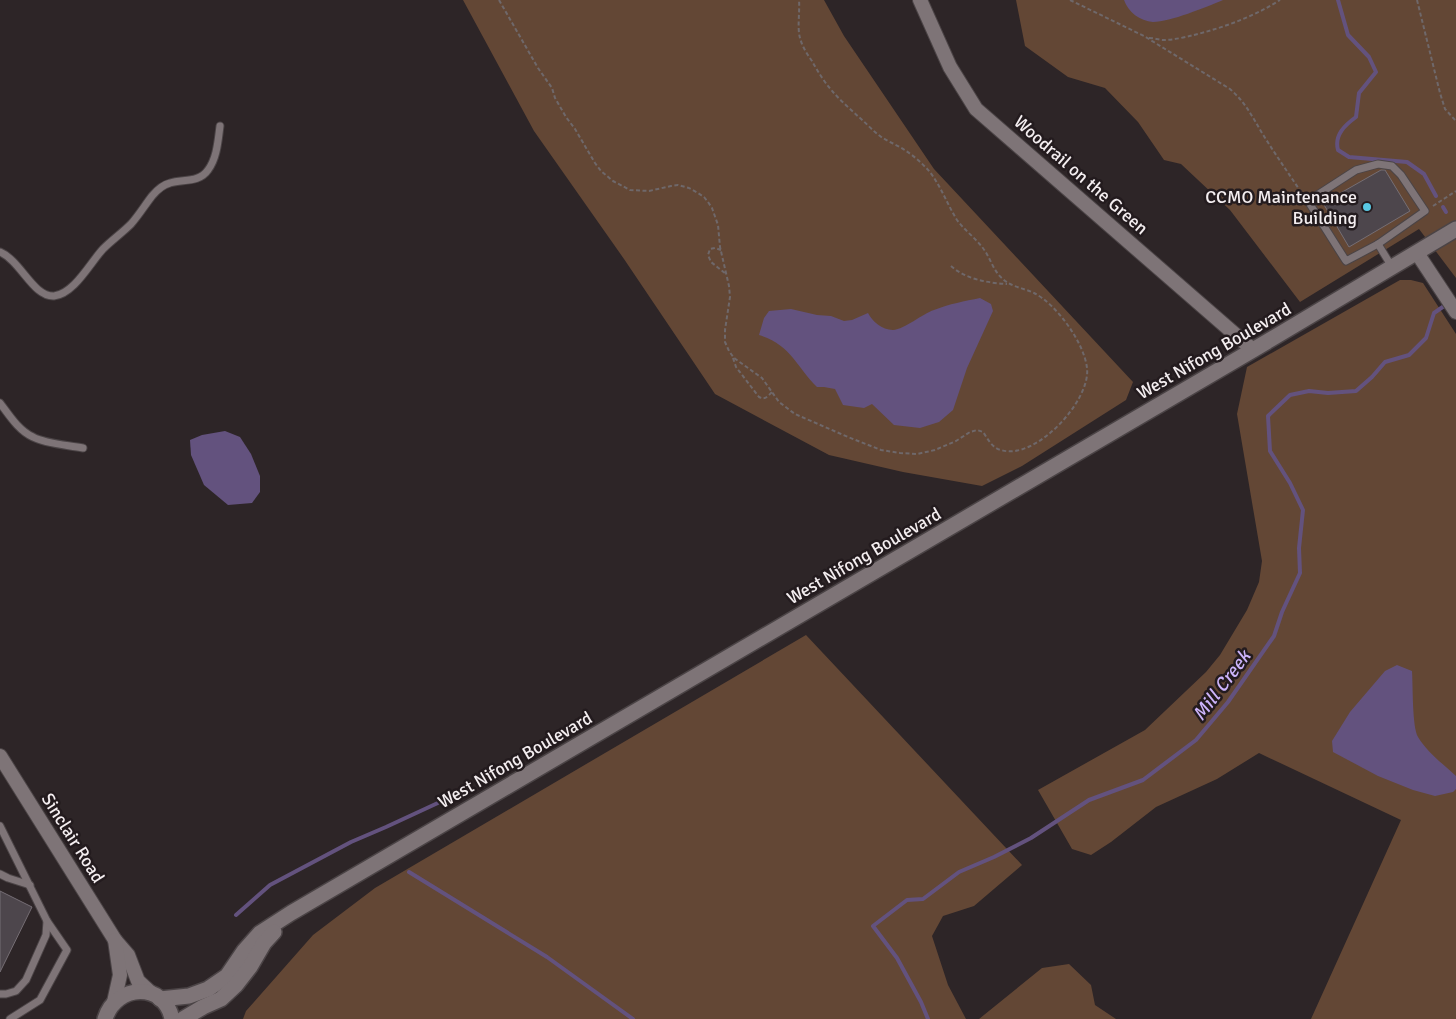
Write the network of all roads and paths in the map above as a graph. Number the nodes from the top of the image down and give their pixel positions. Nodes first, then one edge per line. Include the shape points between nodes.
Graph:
1 (499, 0) edge
2 (799, 0) edge
3 (920, 0) edge
4 (1070, 0) edge
5 (1280, 0) edge
6 (1417, 0) edge
7 (1146, 37) junction
8 (1456, 121) edge
9 (220, 126) dead end
10 (1456, 191) edge
11 (1308, 202) junction
12 (1425, 211) junction
13 (1456, 229) edge
14 (1378, 244) junction
15 (721, 250) junction
16 (0, 252) edge
17 (1417, 253) junction
18 (951, 266) dead end
19 (1393, 268) junction
20 (726, 275) junction
21 (1010, 284) junction
22 (1456, 312) edge
23 (1253, 350) junction
24 (732, 355) junction
25 (772, 392) junction
26 (0, 403) edge
27 (83, 448) dead end
28 (0, 756) edge
29 (0, 826) edge
30 (0, 874) edge
31 (30, 886) junction
32 (291, 913) junction
33 (47, 921) junction
34 (115, 940) junction
35 (0, 994) edge
36 (155, 996) junction
37 (106, 1013) edge
38 (10, 1019) edge
39 (172, 1019) edge
40 (183, 1019) edge

1 - 15 path via 594,163 613,181 630,190 649,192 678,185 704,197 718,225
2 - 21 path via 800,40 832,92 875,132 906,150 928,170 956,218 984,249 1003,280
3 - 23 street, Woodrail on the Green via 950,67 976,109
4 - 7 path
5 - 7 path via 1250,17 1209,31 1165,40
6 - 8 path via 1440,93 1446,109
7 - 11 path via 1240,98
9 - 16 lane via 208,172 193,180 171,182 158,190 73,286 60,294 53,296 40,292 12,259
10 - 12 path
11 - 12 lane via 1356,170 1378,164 1392,166 1401,175
11 - 14 lane via 1346,261
12 - 14 lane
13 - 17 main road, West Nifong Boulevard
14 - 19 lane
15 - 20 path
15 - 20 path via 710,249 708,254 711,262
17 - 19 main road, West Nifong Boulevard
17 - 22 street
18 - 21 path via 964,275
19 - 23 main road, West Nifong Boulevard
20 - 24 path via 730,297 724,330 725,342
21 - 25 path via 1033,292 1053,306 1075,337 1087,367 1087,380 1072,410 1054,429 1030,446 1014,452 1000,450 992,446 983,432 976,430 935,450 917,454 881,450 795,414
23 - 32 main road, West Nifong Boulevard
24 - 25 path via 762,378
24 - 25 path via 736,367 759,397 766,398
26 - 27 lane via 20,428 32,437
28 - 34 street, Sinclair Road
29 - 31 lane
30 - 31 lane
31 - 33 lane
32 - 36 main road, West Nifong Boulevard via 260,933 226,976 208,989 188,996
32 - 40 main road, West Nifong Boulevard via 264,943 236,985 221,999
33 - 35 lane via 46,935 26,980 16,991
33 - 38 lane via 67,950 40,1000
34 - 36 street, Sinclair Road via 128,955 138,981
34 - 37 street, Sinclair Road via 120,975
36 - 37 main road, West Nifong Boulevard via 130,992 121,996
36 - 39 main road via 167,1006

